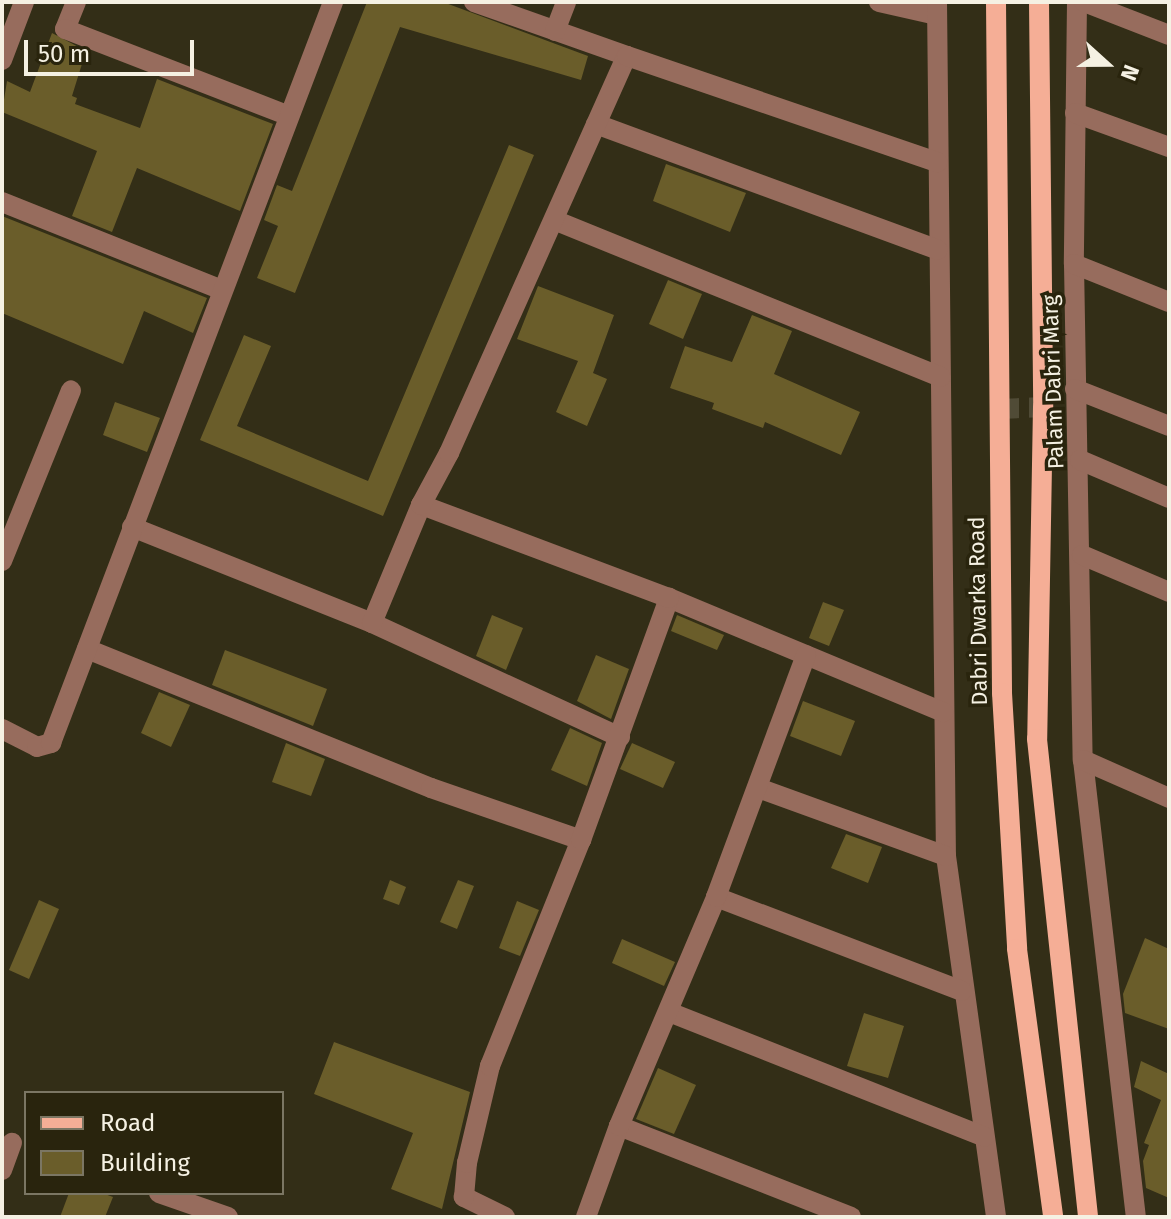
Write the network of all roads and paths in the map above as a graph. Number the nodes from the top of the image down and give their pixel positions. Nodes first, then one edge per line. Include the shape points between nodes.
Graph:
1 (24, 2) edge
2 (76, 2) edge
3 (333, 2) edge
4 (566, 2) edge
5 (879, 2) edge
6 (996, 2) edge
7 (1039, 2) edge
8 (1077, 2) edge
9 (1084, 2) edge
10 (482, 3) edge
11 (937, 9) edge
12 (555, 31) junction
13 (1169, 35) edge
14 (627, 56) junction
15 (2, 60) edge
16 (1075, 113) junction
17 (289, 116) junction
18 (596, 124) junction
19 (1169, 147) edge
20 (937, 162) junction
21 (2, 202) edge
22 (554, 220) junction
23 (938, 250) junction
24 (1074, 264) junction
25 (222, 290) junction
26 (1169, 302) edge
27 (940, 377) junction
28 (1075, 389) junction
29 (71, 390) dead end
30 (1169, 426) edge
31 (1080, 460) junction
32 (1169, 498) edge
33 (421, 505) junction
34 (132, 527) junction
35 (1082, 555) junction
36 (2, 561) edge
37 (1169, 592) edge
38 (669, 598) junction
39 (372, 623) junction
40 (87, 649) junction
41 (806, 655) junction
42 (943, 712) junction
43 (2, 729) edge
44 (620, 737) junction
45 (1083, 760) junction
46 (758, 788) junction
47 (1169, 798) edge
48 (581, 840) junction
49 (946, 856) junction
50 (716, 897) junction
51 (962, 991) junction
52 (669, 1012) junction
53 (619, 1126) junction
54 (984, 1137) junction
55 (13, 1143) edge
56 (2, 1170) edge
57 (165, 1195) edge
58 (228, 1217) edge
59 (505, 1217) edge
60 (586, 1217) edge
61 (851, 1217) edge
62 (996, 1217) edge
63 (1053, 1217) edge
64 (1088, 1217) edge
65 (1136, 1217) edge

1 - 15 street
2 - 17 street via 65,29
3 - 17 street
4 - 12 street
5 - 11 street
6 - 63 main road, Dabri Dwarka Road via 1002,693 1017,949
7 - 64 main road via 1043,407 1037,739
8 - 16 street, Palam Dabri Marg
9 - 13 street
10 - 12 street
11 - 20 street
12 - 14 street
14 - 18 street
14 - 20 street
16 - 19 street
16 - 24 street, Palam Dabri Marg
17 - 25 street
18 - 22 street
18 - 23 street
20 - 23 street
21 - 25 street
22 - 27 street
22 - 33 street
23 - 27 street
24 - 26 street
24 - 28 street, Palam Dabri Marg
25 - 34 street
27 - 42 street
28 - 30 street
28 - 31 street, Palam Dabri Marg
29 - 36 street
31 - 32 street
31 - 35 street, Palam Dabri Marg
33 - 38 street
33 - 39 street
34 - 39 street
34 - 40 street
35 - 37 street
35 - 45 street, Palam Dabri Marg
38 - 41 street
38 - 44 street
39 - 44 street
40 - 43 street via 47,748
40 - 48 street via 431,788
41 - 42 street
41 - 46 street
42 - 49 street
44 - 48 street
45 - 47 street
45 - 65 street, Palam Dabri Marg
46 - 49 street
46 - 50 street
48 - 59 street via 490,1066 467,1163 464,1197
49 - 51 street
50 - 51 street
50 - 52 street
51 - 54 street
52 - 53 street
52 - 54 street
53 - 60 street
53 - 61 street
54 - 62 street
55 - 56 street
57 - 58 street

